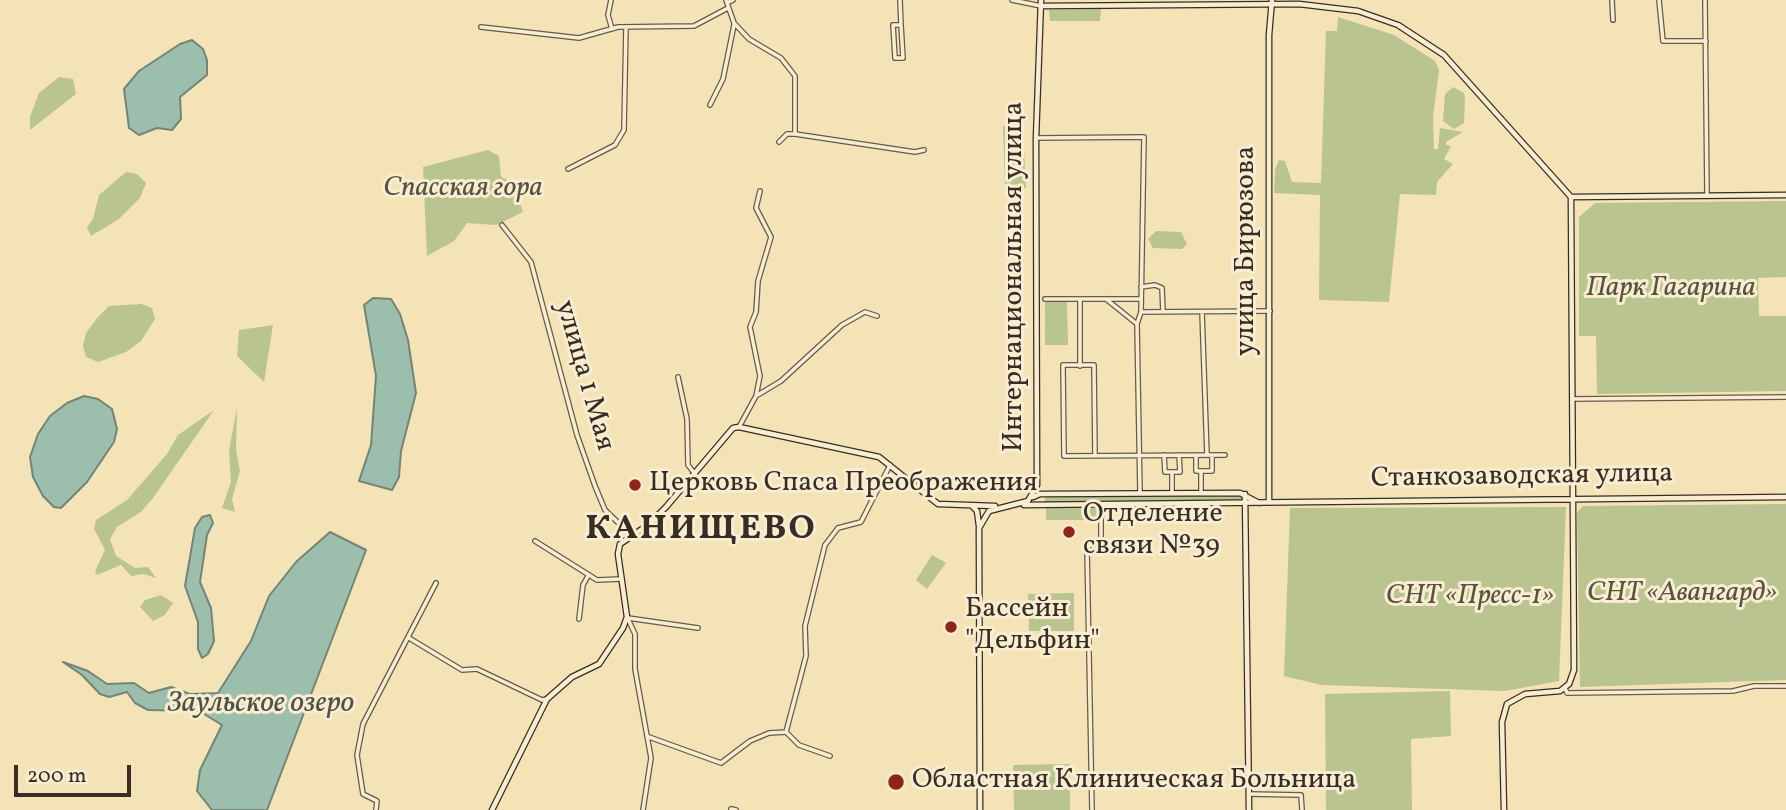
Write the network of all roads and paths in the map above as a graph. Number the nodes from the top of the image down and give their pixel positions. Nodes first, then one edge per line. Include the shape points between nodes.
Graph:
1 (611, 0) edge
2 (733, 0) edge
3 (900, 0) edge
4 (1013, 0) edge
5 (1612, 0) edge
6 (1659, 0) edge
7 (1705, 0) edge
8 (1272, 2) edge
9 (1041, 3) edge
10 (727, 4) edge
11 (1613, 20) dead end
12 (734, 23) junction
13 (901, 25) junction
14 (481, 27) dead end
15 (626, 27) junction
16 (612, 29) junction
17 (1706, 41) junction
18 (709, 104) dead end
19 (795, 134) junction
20 (1036, 138) junction
21 (779, 142) dead end
22 (924, 150) dead end
23 (568, 169) dead end
24 (760, 191) dead end
25 (1707, 195) junction
26 (1786, 195) edge
27 (1571, 197) junction
28 (502, 225) dead end
29 (1140, 287) junction
30 (1045, 299) dead end
31 (1080, 299) junction
32 (1106, 299) junction
33 (1141, 299) junction
34 (1270, 311) junction
35 (1141, 312) junction
36 (1202, 312) junction
37 (1163, 313) junction
38 (877, 316) dead end
39 (1137, 324) junction
40 (1080, 366) junction
41 (678, 377) dead end
42 (756, 396) junction
43 (1786, 397) edge
44 (1572, 399) junction
45 (739, 426) junction
46 (1138, 455) junction
47 (1164, 455) junction
48 (1179, 455) junction
49 (1196, 455) junction
50 (1210, 455) junction
51 (1225, 455) dead end
52 (1096, 456) junction
53 (890, 465) junction
54 (1201, 471) junction
55 (1172, 472) junction
56 (695, 474) junction
57 (1037, 485) junction
58 (1140, 493) junction
59 (1172, 493) junction
60 (1201, 493) junction
61 (1045, 494) junction
62 (1245, 494) junction
63 (1033, 497) junction
64 (1786, 497) edge
65 (1573, 500) junction
66 (1269, 502) junction
67 (1244, 503) junction
68 (1259, 503) junction
69 (1101, 504) junction
70 (971, 505) junction
71 (1017, 505) junction
72 (1038, 505) junction
73 (1002, 506) junction
74 (631, 535) junction
75 (979, 535) junction
76 (536, 541) dead end
77 (589, 576) junction
78 (621, 579) junction
79 (436, 583) dead end
80 (627, 617) junction
81 (579, 619) dead end
82 (698, 628) dead end
83 (409, 638) junction
84 (1567, 686) junction
85 (1786, 686) edge
86 (547, 699) junction
87 (786, 732) junction
88 (649, 737) junction
89 (830, 755) dead end
90 (1250, 794) junction
91 (376, 810) edge
92 (492, 810) edge
93 (643, 810) edge
94 (980, 810) edge
95 (1093, 810) edge
96 (1249, 810) edge
97 (1301, 810) edge
98 (1504, 810) edge

1 - 16 street via 608,15
2 - 10 street
3 - 13 street
4 - 9 street
5 - 11 street
6 - 17 street via 1662,41
7 - 17 street
8 - 9 street
8 - 27 street via 1358,11 1398,25 1427,42 1459,69
8 - 34 street, улица Бирюзова
9 - 20 street, Интернациональная улица
10 - 12 street
10 - 15 street via 694,26
12 - 18 street via 723,79
12 - 19 street via 749,39 781,58 795,76
13 - 13 street via 902,58 895,58 893,25
14 - 16 street via 579,38
15 - 16 street
15 - 23 street via 624,130 615,145
17 - 25 street
19 - 21 street via 781,137
19 - 22 street
20 - 29 street via 1144,137
20 - 57 street, Интернациональная улица
24 - 42 street via 756,208 771,237 750,327 760,376
25 - 26 street
25 - 27 street
27 - 44 street
28 - 74 street, улица 1 Мая via 531,262 577,435 600,498 605,510
29 - 33 street
29 - 37 street via 1162,288
30 - 31 street
31 - 32 street
31 - 40 street
32 - 33 street
32 - 39 street
33 - 35 street
34 - 36 street
34 - 66 street, улица Бирюзова
35 - 37 street
35 - 39 street
36 - 37 street
36 - 50 street
38 - 42 street via 865,312 842,325 781,381
39 - 46 street
40 - 52 street via 1094,365
40 - 52 street via 1063,365 1064,456
41 - 56 street via 687,419 688,465
42 - 45 street
43 - 44 street
44 - 65 street
45 - 53 street via 879,457
45 - 56 street via 727,432
46 - 47 street
46 - 52 street
46 - 58 street
47 - 48 street
47 - 55 street via 1164,472
48 - 49 street
48 - 55 street via 1180,472
49 - 50 street
49 - 54 street via 1196,471
50 - 51 street
50 - 54 street via 1212,471
53 - 70 street via 934,502
53 - 87 street via 861,522 838,528 825,545 806,626 806,656
54 - 60 street
55 - 59 street
56 - 74 street via 648,525
57 - 61 street
57 - 63 street, Интернациональная улица
58 - 59 street
58 - 61 street
59 - 60 street
60 - 62 street
61 - 63 street
62 - 67 street
62 - 68 street
63 - 71 street
63 - 72 street
64 - 65 street, Станкозаводская улица
65 - 66 street, Станкозаводская улица
65 - 84 street via 1574,670
66 - 68 street, Станкозаводская улица
67 - 68 street, Станкозаводская улица
67 - 69 street, Станкозаводская улица
67 - 90 street
69 - 72 street, Станкозаводская улица
69 - 95 street via 1101,550 1087,550
70 - 73 street
70 - 75 street via 978,514
71 - 72 street, Станкозаводская улица
71 - 73 street
73 - 75 street via 985,516
74 - 78 street via 618,549
75 - 94 street
76 - 77 street
77 - 78 street
77 - 81 street via 583,585
78 - 80 street
79 - 83 street
80 - 82 street
80 - 86 street via 599,664 572,677
80 - 88 street via 635,634 635,669
83 - 86 street via 462,670 477,669
83 - 91 street via 363,724 358,755 363,794 377,801
84 - 85 street via 1567,693
84 - 98 street via 1519,695 1507,704 1502,722
86 - 92 street
87 - 88 street via 750,741 720,763
87 - 89 street via 799,745
88 - 93 street via 651,758
90 - 96 street
90 - 97 street via 1301,795

